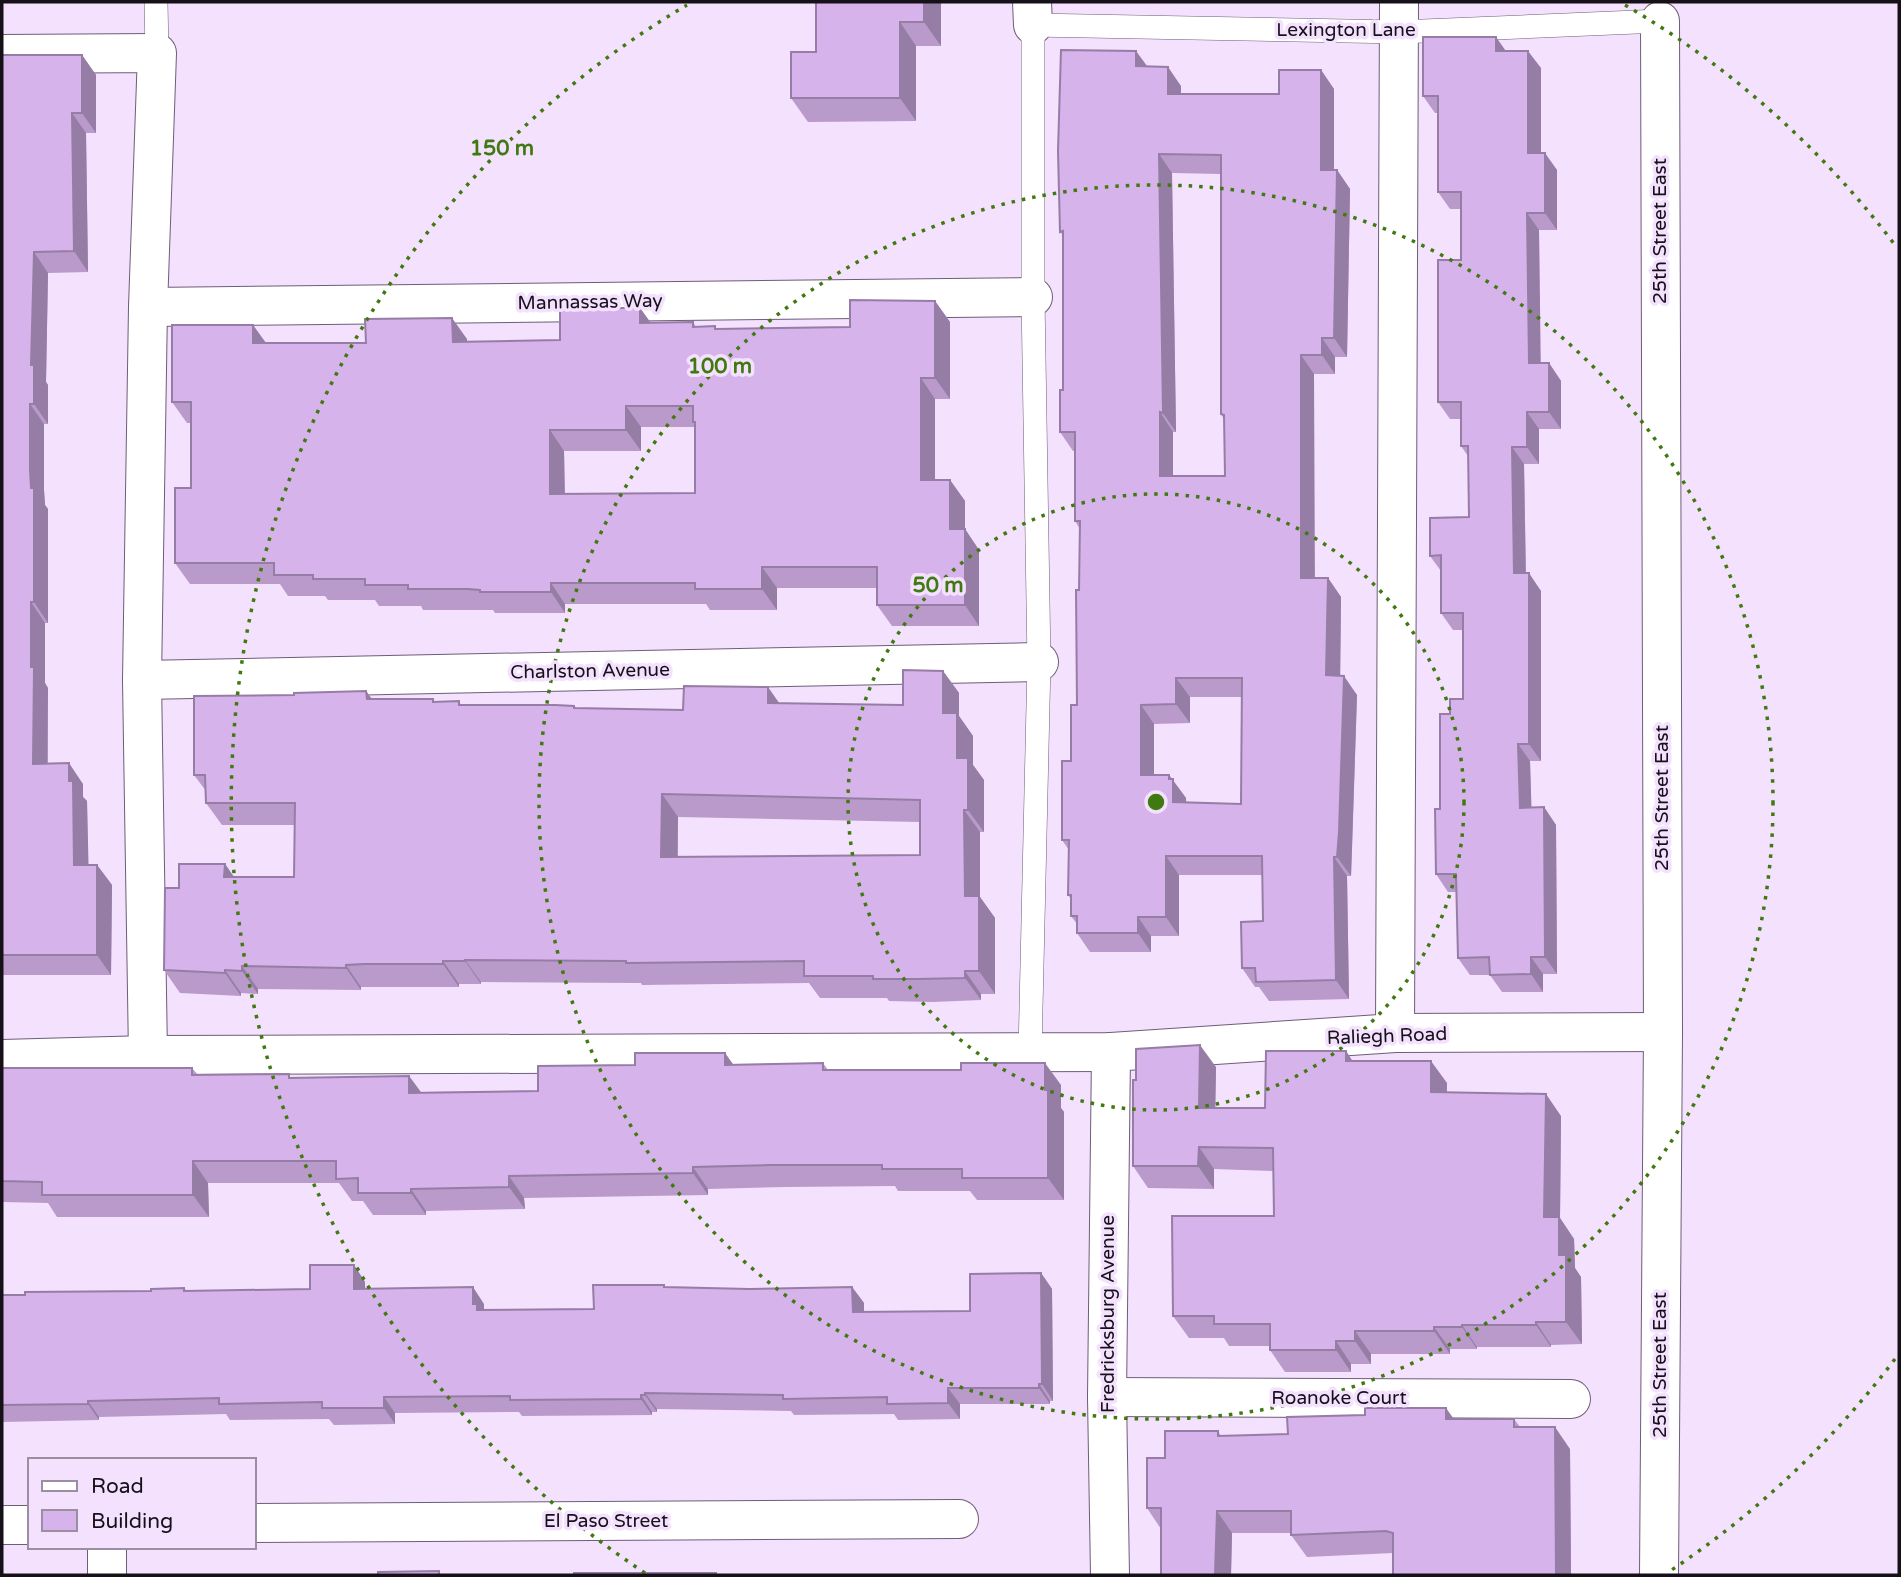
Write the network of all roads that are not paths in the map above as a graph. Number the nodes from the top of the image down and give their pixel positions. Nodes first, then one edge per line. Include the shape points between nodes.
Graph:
1 (156, 2) edge
2 (1660, 12) edge
3 (1032, 14) edge
4 (1399, 17) edge
5 (157, 53) junction
6 (2, 54) edge
7 (1032, 297) junction
8 (148, 307) junction
9 (1039, 663) junction
10 (142, 680) junction
11 (1662, 1032) junction
12 (1395, 1033) junction
13 (1030, 1052) junction
14 (1111, 1052) junction
15 (148, 1055) junction
16 (2, 1059) edge
17 (1107, 1397) junction
18 (1571, 1399) dead end
19 (959, 1519) dead end
20 (256, 1523) edge
21 (2, 1525) edge
22 (28, 1525) edge
23 (107, 1549) edge
24 (107, 1575) edge
25 (1110, 1575) edge
26 (1658, 1575) edge

1 - 5 lane
2 - 4 lane, Lexington Lane
2 - 11 street, 25th Street East
3 - 4 lane, Lexington Lane
3 - 7 lane
4 - 12 street
5 - 6 street
5 - 8 street
7 - 8 street, Mannassas Way
7 - 9 lane
8 - 10 street
9 - 10 street, Charlston Avenue
9 - 13 lane
10 - 15 street
11 - 12 street, Raliegh Road
11 - 26 street, 25th Street East
12 - 14 street, Raliegh Road
13 - 14 street, Raliegh Road
13 - 15 street, Raliegh Road
14 - 17 street, Fredricksburg Avenue
15 - 16 street, Raliegh Road
17 - 18 street, Roanoke Court
17 - 25 street, Fredricksburg Avenue
19 - 20 street, El Paso Street
21 - 22 street
23 - 24 street

